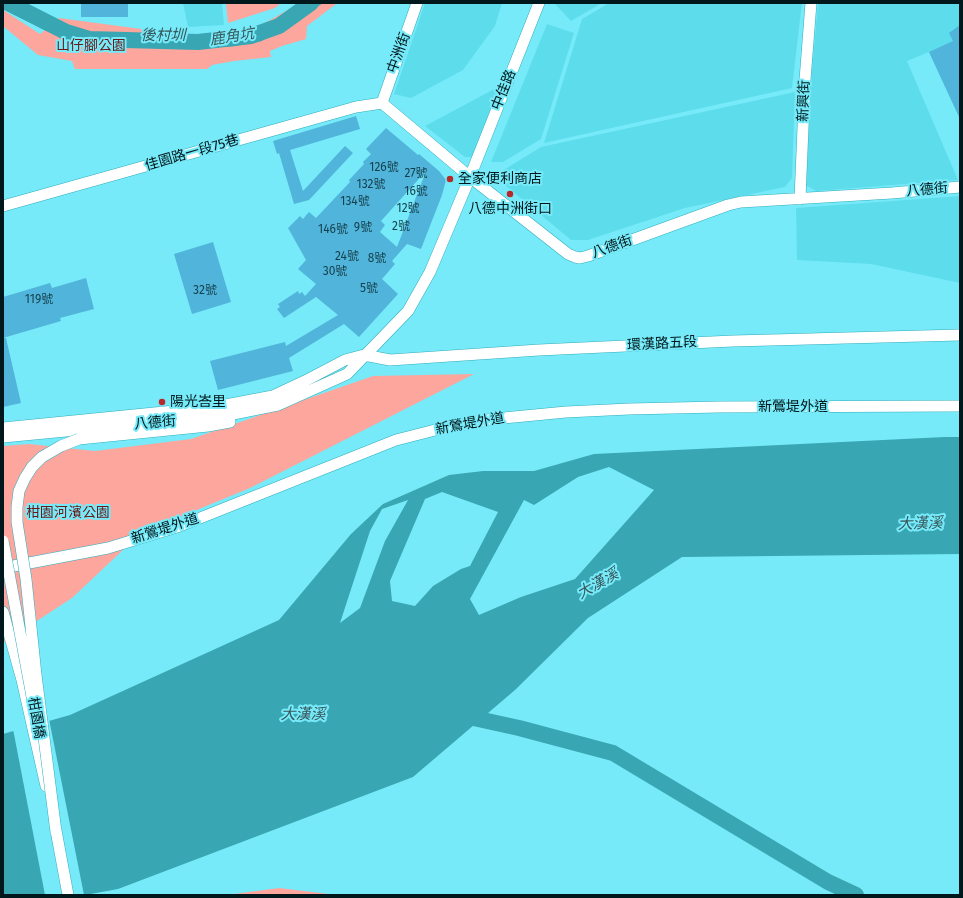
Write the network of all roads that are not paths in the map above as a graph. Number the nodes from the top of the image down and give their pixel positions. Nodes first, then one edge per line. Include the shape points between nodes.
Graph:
1 (417, 3) edge
2 (539, 3) edge
3 (811, 3) edge
4 (382, 103) junction
5 (470, 177) junction
6 (960, 187) edge
7 (800, 199) junction
8 (3, 206) edge
9 (960, 335) edge
10 (364, 356) junction
11 (278, 405) junction
12 (960, 406) edge
13 (3, 428) edge
14 (3, 437) edge
15 (3, 541) edge
16 (3, 568) edge
17 (3, 612) edge
18 (56, 832) junction
19 (68, 895) edge

1 - 4 street, 中洲街
2 - 5 street, 中佳路
3 - 7 street, 新興街
4 - 5 street
4 - 8 street, 佳園路一段75巷 via 356,107
5 - 7 street, 八德街 via 568,254 580,258 728,205
5 - 10 street, 八德街 via 430,272 408,311
6 - 7 street, 八德街
9 - 10 street, 環漢路五段 via 733,341 390,360
10 - 11 street, 八德街 via 348,374
10 - 13 street, 八德街 via 345,360 273,396 215,407
11 - 14 street, 八德街 via 223,416
11 - 18 street, bridge via 245,419 208,426 79,439 42,458 25,478 19,491 17,522
12 - 16 street, 新鶯堤外道 via 727,407 566,412 478,422 396,440 180,526 108,548
15 - 18 street, 柑園橋, bridge
17 - 18 street, bridge via 22,680
18 - 19 street, 柑園橋, bridge

